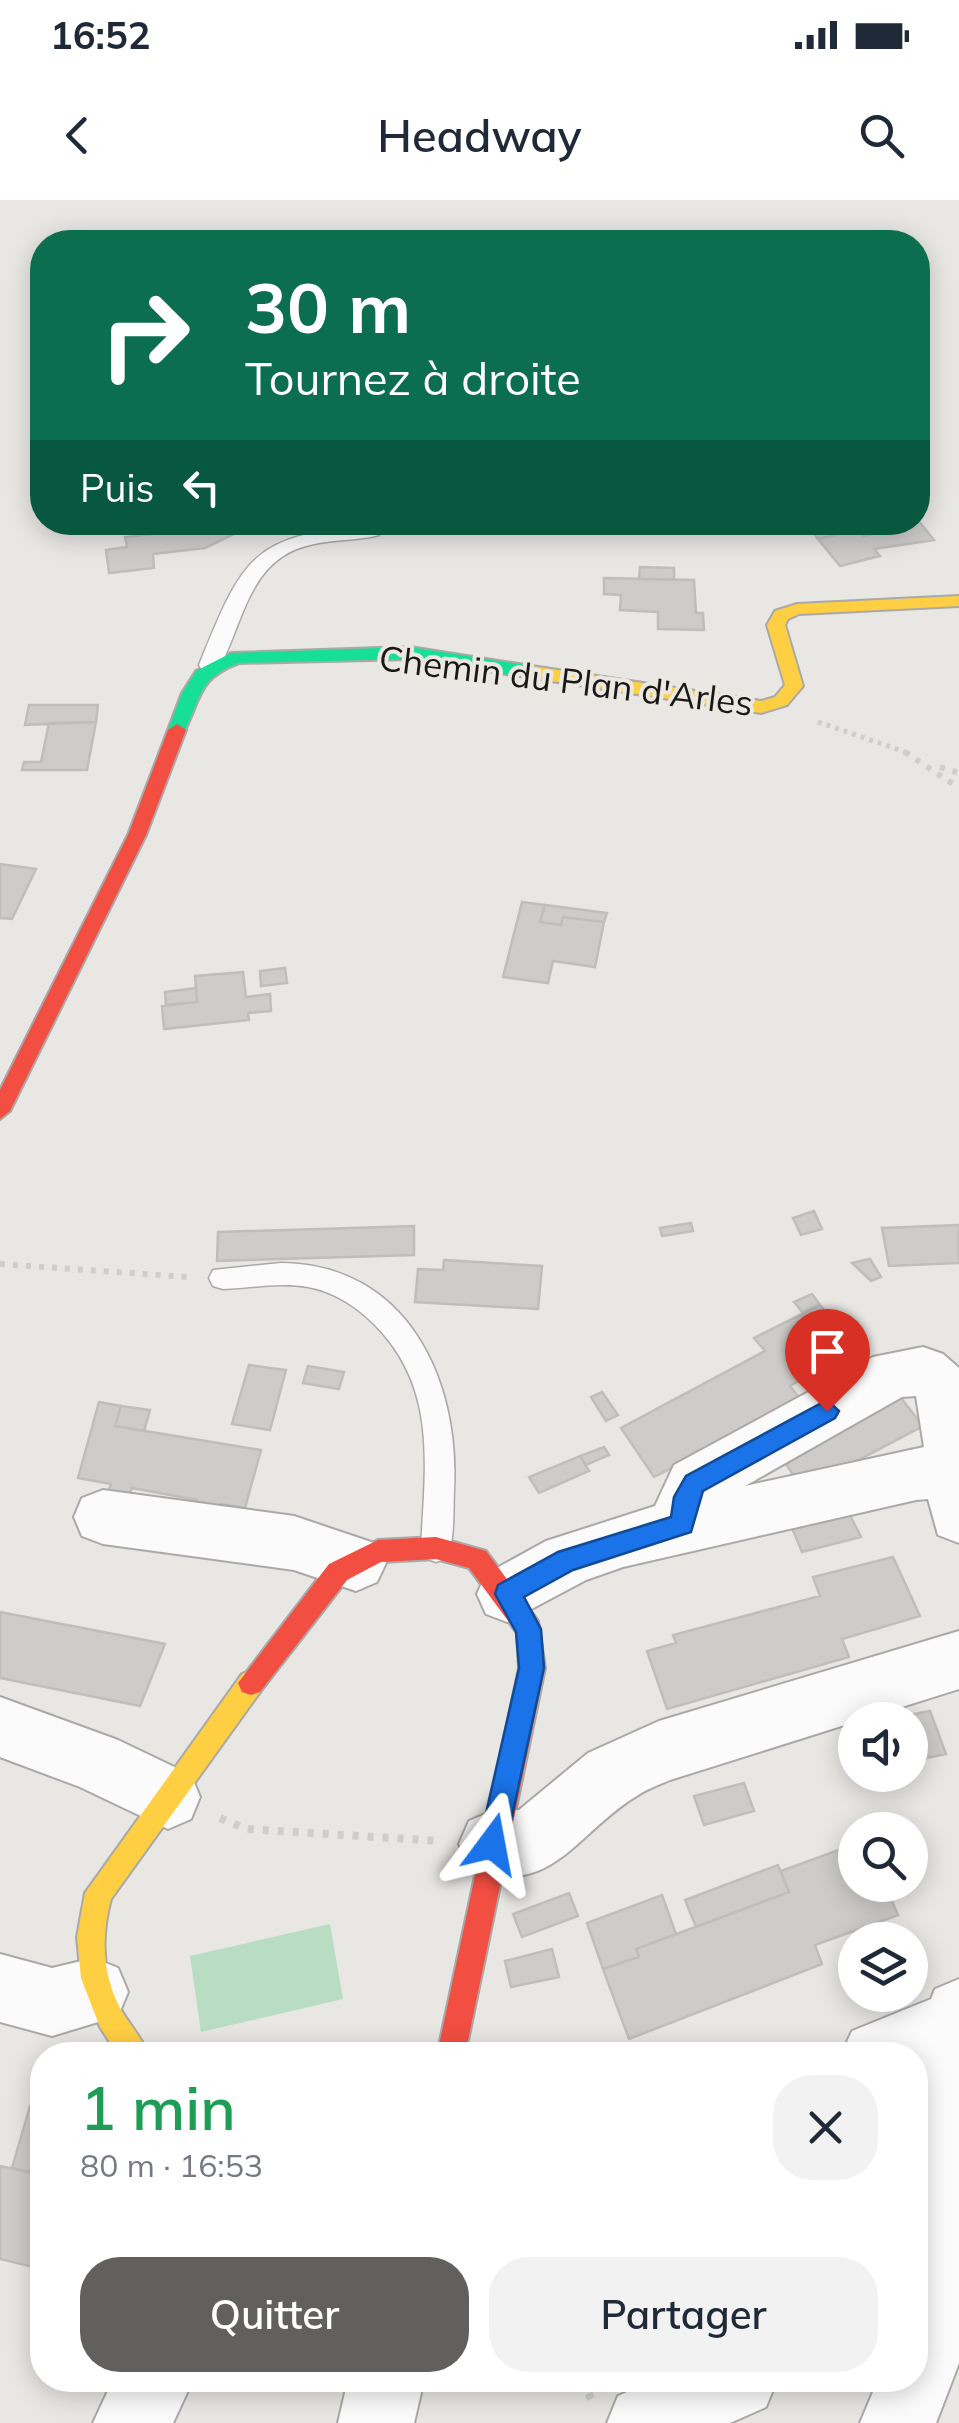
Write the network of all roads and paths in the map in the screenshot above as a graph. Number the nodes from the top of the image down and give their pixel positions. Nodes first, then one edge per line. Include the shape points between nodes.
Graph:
1 (310, 535) edge
2 (959, 601) edge
3 (210, 665) junction
4 (781, 702) junction
5 (939, 766) junction
6 (959, 773) edge
7 (959, 788) edge
8 (0, 1110) edge
9 (0, 1264) edge
10 (224, 1278) joint
11 (955, 1493) edge
12 (103, 1517) dead end
13 (682, 1524) junction
14 (436, 1548) junction
15 (356, 1563) junction
16 (507, 1594) junction
17 (959, 1660) edge
18 (0, 1727) edge
19 (168, 1798) junction
20 (492, 1844) junction
21 (0, 1988) edge
22 (94, 1992) junction
23 (959, 2013) edge
24 (958, 2031) edge
25 (127, 2042) edge
26 (454, 2042) edge
27 (908, 2042) edge
28 (930, 2305) edge
29 (928, 2330) edge
30 (149, 2392) edge
31 (383, 2392) edge
32 (714, 2392) edge
33 (917, 2392) edge
34 (131, 2423) edge
35 (376, 2423) edge
36 (646, 2423) edge
37 (898, 2423) edge

1 - 3 lane via 265,556 240,590
2 - 4 street, Chemin du Plan d'Arles via 781,615 776,625 794,686
3 - 4 street, Chemin du Plan d'Arles via 237,658 410,653 761,708
3 - 8 street via 199,674 137,836
4 - 5 path
5 - 6 path
5 - 7 path
9 - 10 path
10 - 14 lane via 312,1276 357,1291 390,1320 423,1369 438,1414
11 - 13 street
11 - 13 street via 944,1393 922,1371 907,1371 695,1484
12 - 15 street via 294,1543
13 - 16 street via 566,1560
14 - 15 street via 378,1551
14 - 16 street via 477,1559
15 - 19 street via 338,1572 303,1611
16 - 20 street via 529,1629 532,1668
17 - 20 street via 658,1752 611,1775 532,1842
18 - 19 street via 96,1762
19 - 20 path via 246,1829
19 - 22 street via 99,1893 88,1919 85,1948
20 - 26 street
21 - 22 street via 52,2002
22 - 25 street
23 - 24 street
24 - 27 street
24 - 28 street via 957,2234
28 - 29 street
30 - 34 street
31 - 35 street
32 - 36 street
33 - 37 street

